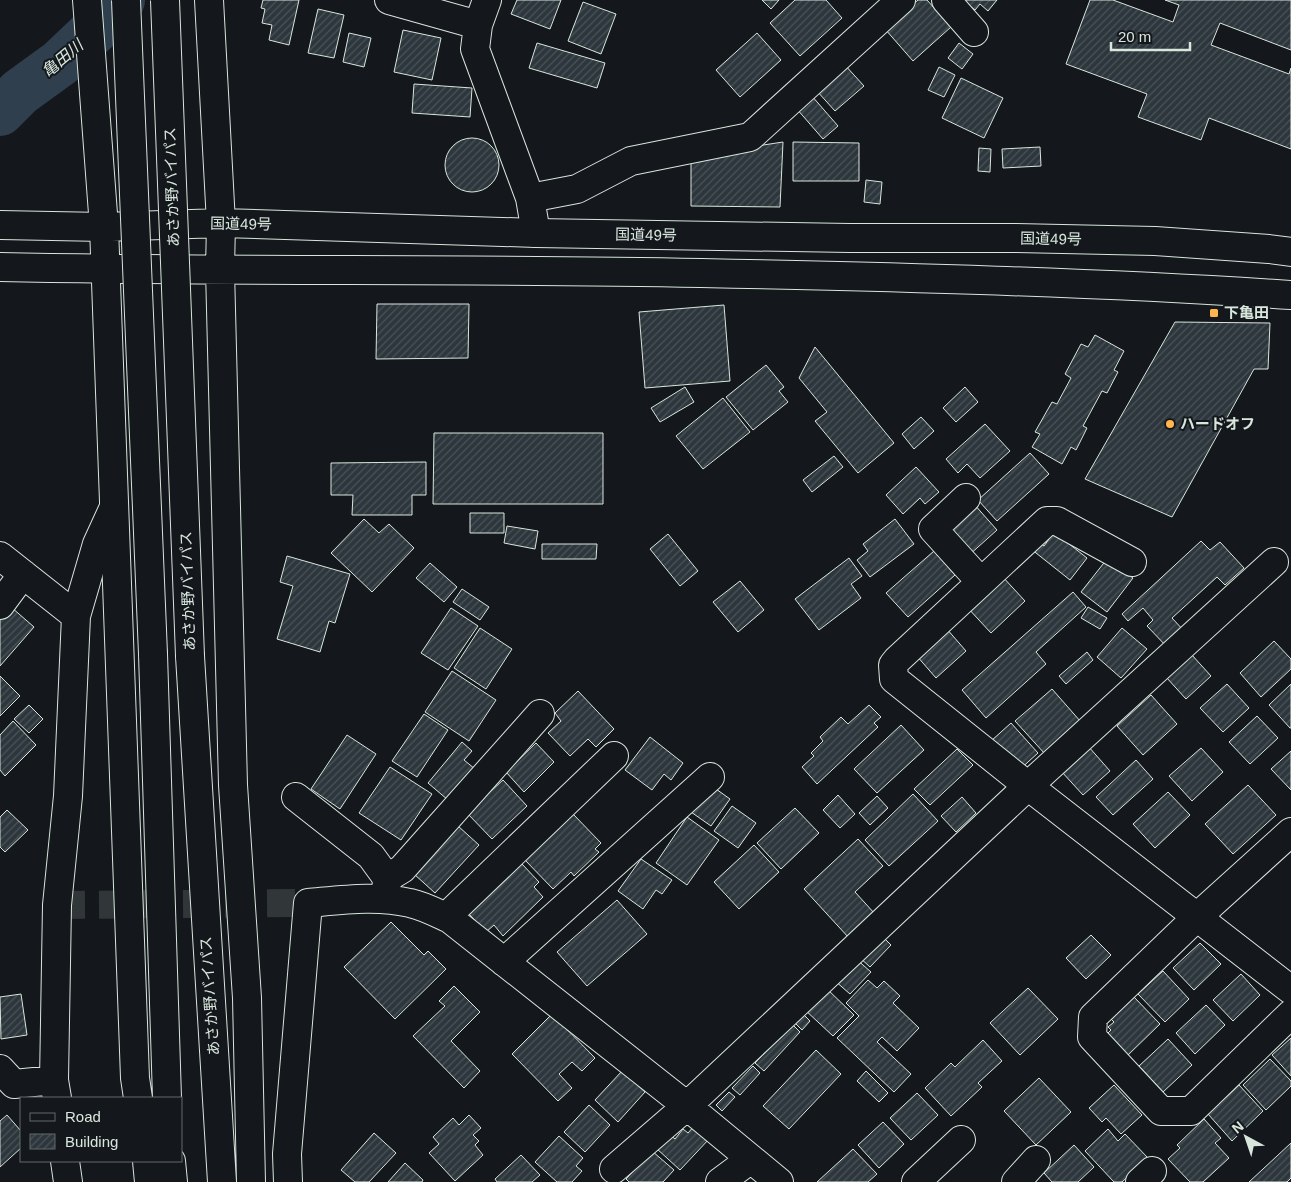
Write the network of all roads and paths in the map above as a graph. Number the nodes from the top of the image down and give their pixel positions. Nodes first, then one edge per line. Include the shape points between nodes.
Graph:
1 (88, 0) edge
2 (126, 0) edge
3 (165, 0) edge
4 (209, 0) edge
5 (389, 0) edge
6 (487, 0) edge
7 (901, 0) edge
8 (946, 0) edge
9 (478, 25) junction
10 (974, 32) dead end
11 (530, 198) junction
12 (221, 223) junction
13 (0, 225) edge
14 (104, 227) junction
15 (536, 233) junction
16 (1291, 252) edge
17 (0, 267) edge
18 (105, 269) junction
19 (220, 270) junction
20 (1291, 295) edge
21 (966, 498) dead end
22 (114, 507) junction
23 (0, 556) edge
24 (1132, 562) dead end
25 (1274, 562) dead end
26 (24, 574) junction
27 (981, 582) junction
28 (0, 605) edge
29 (76, 616) junction
30 (540, 714) dead end
31 (614, 756) dead end
32 (710, 777) dead end
33 (1028, 786) junction
34 (296, 797) dead end
35 (1291, 832) edge
36 (386, 889) junction
37 (446, 917) junction
38 (1197, 917) junction
39 (504, 962) junction
40 (1291, 990) edge
41 (1291, 1014) edge
42 (5, 1083) edge
43 (55, 1089) edge
44 (138, 1097) edge
45 (167, 1097) edge
46 (687, 1106) junction
47 (961, 1140) dead end
48 (751, 1159) junction
49 (1036, 1160) dead end
50 (65, 1162) edge
51 (146, 1162) edge
52 (171, 1162) edge
53 (614, 1169) dead end
54 (68, 1182) edge
55 (149, 1182) edge
56 (173, 1182) edge
57 (222, 1182) edge
58 (251, 1182) edge
59 (288, 1182) edge
60 (720, 1182) edge
61 (779, 1182) edge
62 (916, 1182) edge
63 (1016, 1182) edge

1 - 14 main road
2 - 45 main road, bridge via 153,654
3 - 57 main road, あさか野バイパス, bridge via 190,656
4 - 12 main road
5 - 9 main road
6 - 9 main road
7 - 11 main road via 750,137 631,161 577,189
8 - 10 main road
9 - 11 main road via 475,49
11 - 15 main road
12 - 14 main road, 国道49号
12 - 15 main road, 国道49号
12 - 19 main road
13 - 14 main road, 国道49号
14 - 18 main road
15 - 16 main road, 国道49号 via 1052,238 1155,241
17 - 18 main road
18 - 19 main road
18 - 22 main road
19 - 20 main road via 699,273 1153,286
19 - 58 main road via 233,785 247,998
21 - 27 main road via 933,528
22 - 29 main road via 97,544
22 - 44 main road
23 - 26 main road
24 - 27 main road via 1051,520
25 - 33 main road
26 - 28 main road
26 - 29 main road
27 - 33 main road via 897,660 892,674 897,682
29 - 43 main road via 68,796 57,905
30 - 36 main road
31 - 37 main road
32 - 39 main road
33 - 38 main road
33 - 46 main road
34 - 36 main road via 371,856
35 - 38 main road
36 - 37 main road via 409,903
36 - 59 main road via 359,899 308,903 287,1154
37 - 39 main road
38 - 40 main road
38 - 41 main road via 1093,1017 1092,1037 1161,1111 1191,1111
39 - 46 main road
42 - 43 main road
46 - 48 main road
46 - 53 main road
47 - 62 main road
48 - 60 main road
48 - 61 main road
49 - 63 main road
50 - 54 main road
51 - 55 main road
52 - 56 main road

